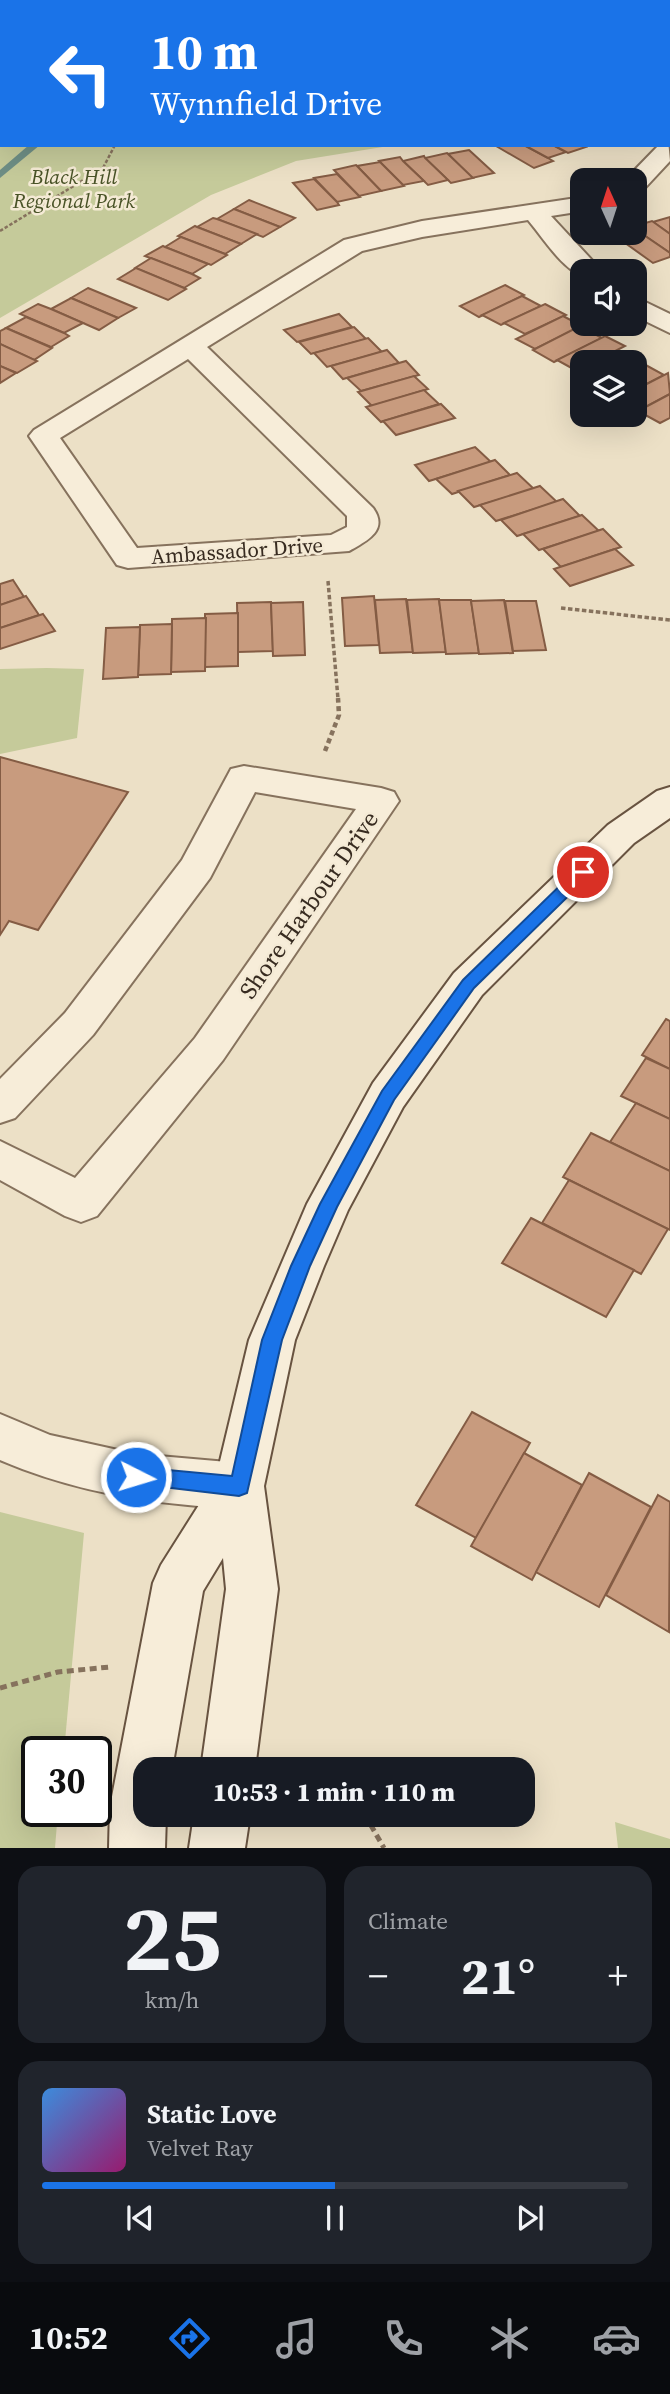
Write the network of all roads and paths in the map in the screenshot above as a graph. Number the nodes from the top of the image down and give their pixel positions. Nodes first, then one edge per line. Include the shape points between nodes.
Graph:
1 (114, 147) edge
2 (670, 148) edge
3 (648, 171) edge
4 (570, 206) edge
5 (535, 213) junction
6 (0, 231) edge
7 (574, 259) edge
8 (190, 345) junction
9 (324, 545) junction
10 (561, 608) dead end
11 (670, 620) edge
12 (311, 789) junction
13 (670, 800) edge
14 (0, 1106) edge
15 (0, 1159) edge
16 (0, 1437) edge
17 (239, 1486) junction
18 (96, 1667) dead end
19 (0, 1688) edge
20 (230, 1757) edge
21 (220, 1827) edge
22 (372, 1827) edge
23 (136, 1848) edge
24 (217, 1848) edge
25 (384, 1848) edge

1 - 6 path via 96,174
2 - 3 street
4 - 5 street, Ambassador Drive
5 - 7 street
5 - 8 street, Ambassador Drive via 422,229 353,246
8 - 9 street, Ambassador Drive via 362,514 362,531 338,544
8 - 9 street, Ambassador Drive via 44,436 128,558
9 - 12 path via 339,715
10 - 11 path
12 - 14 street, Shore Harbour Drive via 244,778 197,868 79,1024
12 - 15 street, Shore Harbour Drive via 381,801 209,1048 81,1203
13 - 17 street via 621,834 468,984 388,1096 300,1266 272,1340
16 - 17 street via 48,1457 136,1477
17 - 20 street via 252,1589
17 - 23 street via 179,1583 138,1807
18 - 19 path
21 - 24 street
22 - 25 path

